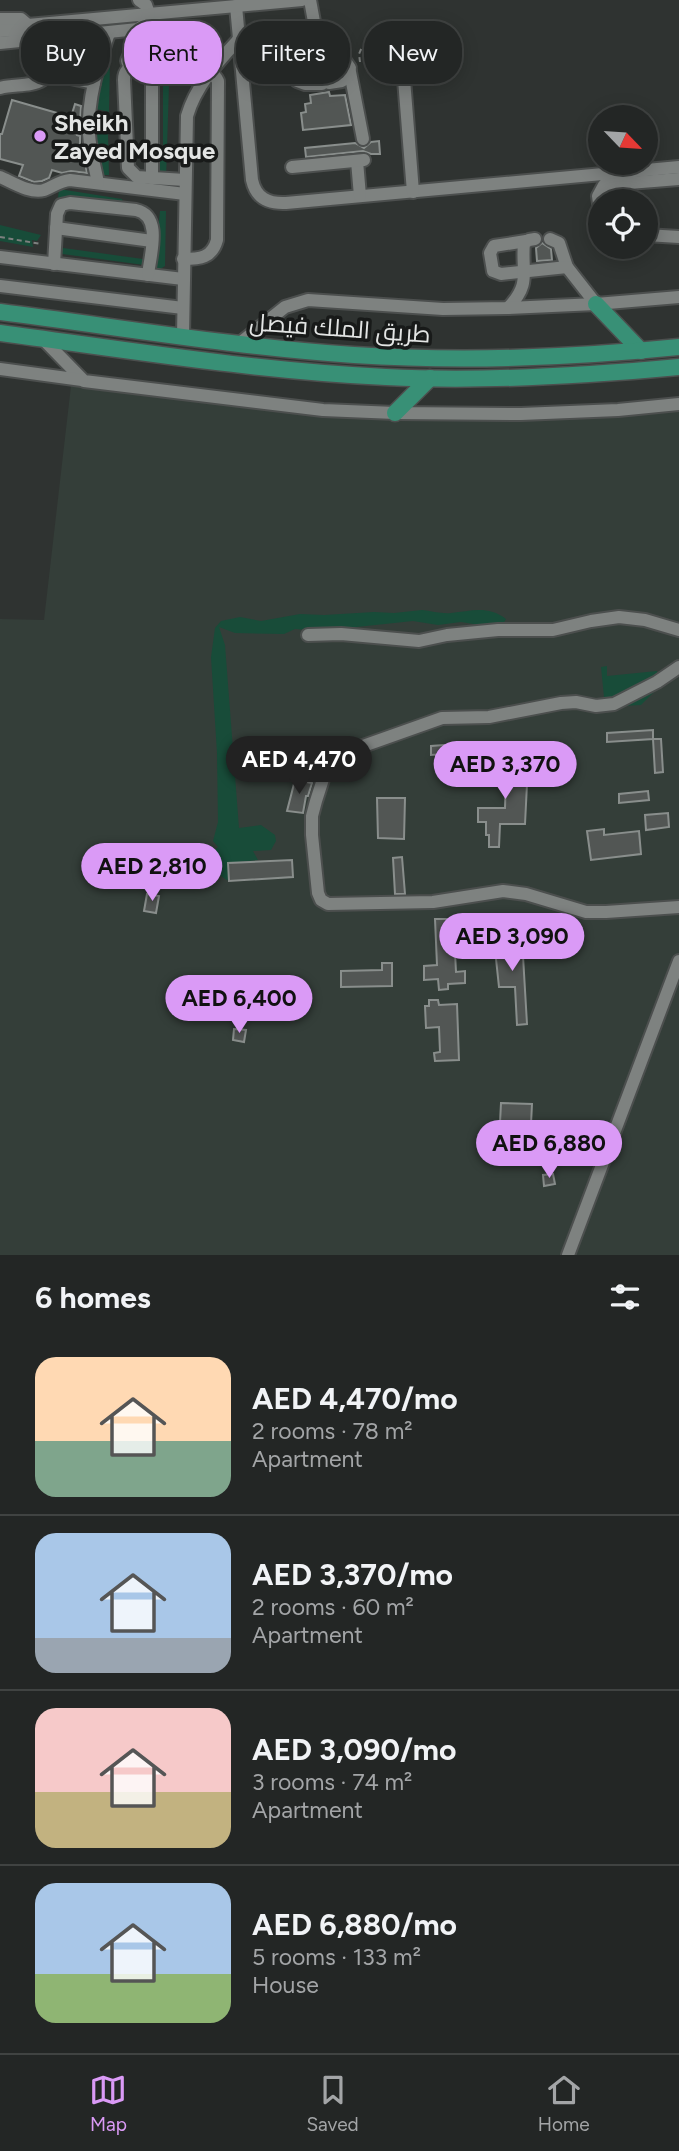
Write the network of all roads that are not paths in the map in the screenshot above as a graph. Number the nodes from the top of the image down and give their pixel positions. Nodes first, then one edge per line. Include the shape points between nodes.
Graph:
1 (139, 0) edge
2 (302, 0) edge
3 (310, 0) edge
4 (236, 6) junction
5 (149, 14) junction
6 (0, 19) edge
7 (24, 21) edge
8 (64, 21) edge
9 (237, 21) edge
10 (314, 21) edge
11 (21, 30) edge
12 (0, 31) edge
13 (110, 33) edge
14 (21, 41) edge
15 (236, 42) edge
16 (0, 43) edge
17 (222, 58) edge
18 (350, 74) edge
19 (21, 84) edge
20 (94, 84) edge
21 (124, 84) edge
22 (154, 84) edge
23 (202, 84) edge
24 (218, 84) edge
25 (243, 84) edge
26 (404, 84) edge
27 (0, 88) edge
28 (363, 139) dead end
29 (292, 167) dead end
30 (679, 167) edge
31 (0, 177) edge
32 (152, 178) junction
33 (185, 180) junction
34 (679, 180) edge
35 (98, 183) junction
36 (602, 189) edge
37 (413, 192) junction
38 (185, 194) junction
39 (360, 196) junction
40 (56, 228) junction
41 (658, 236) edge
42 (679, 237) edge
43 (550, 239) dead end
44 (152, 242) junction
45 (0, 257) edge
46 (183, 259) junction
47 (54, 264) junction
48 (567, 268) junction
49 (525, 272) junction
50 (148, 275) junction
51 (183, 279) junction
52 (0, 286) edge
53 (679, 297) edge
54 (596, 304) junction
55 (183, 308) junction
56 (508, 309) junction
57 (0, 312) edge
58 (0, 333) edge
59 (183, 336) junction
60 (43, 339) junction
61 (240, 343) junction
62 (679, 347) edge
63 (641, 351) junction
64 (57, 352) junction
65 (679, 367) edge
66 (0, 369) edge
67 (40, 375) junction
68 (430, 379) junction
69 (82, 380) junction
70 (679, 404) edge
71 (395, 414) junction
72 (679, 630) edge
73 (308, 635) dead end
74 (679, 667) edge
75 (679, 907) edge
76 (679, 961) edge
77 (568, 1255) edge

1 - 5 street
2 - 4 street
3 - 10 street
4 - 5 street
4 - 9 street
5 - 8 street
5 - 13 street via 138,29
6 - 7 street
11 - 12 street
14 - 16 street
15 - 17 street
18 - 28 street
19 - 27 street
20 - 35 street via 89,137
21 - 32 street via 128,168 137,177
22 - 32 street
23 - 33 street via 187,116
24 - 46 street via 217,240 206,256
25 - 39 street via 252,180 259,195 278,203
26 - 37 street
29 - 39 street via 360,160
30 - 37 street
31 - 35 street via 36,191 64,180
32 - 33 street
33 - 38 street
34 - 36 street via 604,185
35 - 38 street
37 - 39 street
38 - 46 street
40 - 44 street
40 - 44 street via 57,211 67,203 136,210 151,220
40 - 47 street
41 - 42 street
43 - 48 street via 559,243
44 - 50 street
45 - 47 street
46 - 51 street
47 - 50 street
48 - 49 street
48 - 54 street
49 - 49 street via 523,246 531,240 497,244 490,253 496,273
49 - 56 street via 520,292
50 - 51 street
51 - 55 street
52 - 55 street
53 - 54 street
54 - 56 street
54 - 63 main road
55 - 59 street
56 - 61 street via 308,300 285,307
57 - 59 main road, طريق الملك فيصل
58 - 60 main road, طريق الملك فيصل
59 - 61 main road, طريق الملك فيصل
60 - 64 street
60 - 68 main road, طريق الملك فيصل via 288,370
61 - 63 main road, طريق الملك فيصل via 438,358
62 - 63 main road, طريق الملك فيصل
64 - 67 street via 53,367
64 - 69 street
65 - 68 main road, طريق الملك فيصل via 568,376
66 - 67 street
67 - 69 street
68 - 71 main road
69 - 71 street via 323,410
70 - 71 street via 545,414
72 - 73 street via 619,617 553,631 498,630 419,641
74 - 75 street via 608,705 561,703 498,716 442,718 357,747 324,776 312,816 312,835 318,893 328,904 433,902 503,891 586,912
76 - 77 street

